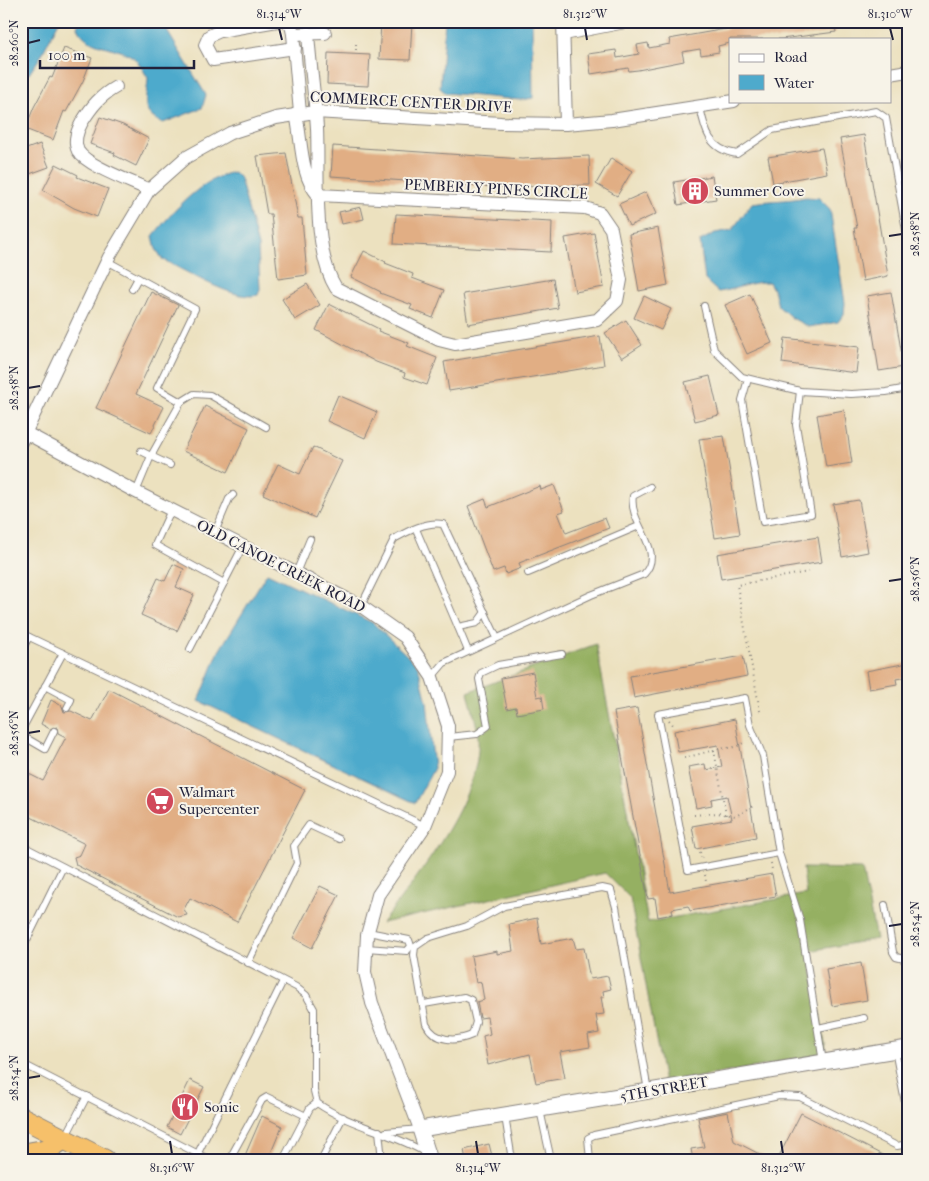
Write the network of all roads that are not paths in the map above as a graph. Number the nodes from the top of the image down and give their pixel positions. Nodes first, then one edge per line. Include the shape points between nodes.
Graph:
1 (277, 21) edge
2 (285, 21) edge
3 (630, 21) edge
4 (563, 28) edge
5 (308, 33) junction
6 (325, 33) dead end
7 (293, 34) junction
8 (295, 48) junction
9 (908, 71) edge
10 (892, 74) edge
11 (116, 87) dead end
12 (729, 102) edge
13 (700, 107) junction
14 (315, 112) junction
15 (298, 114) junction
16 (566, 124) junction
17 (149, 190) junction
18 (318, 195) junction
19 (904, 203) edge
20 (907, 236) edge
21 (107, 261) junction
22 (138, 278) junction
23 (132, 289) dead end
24 (704, 306) dead end
25 (748, 379) junction
26 (908, 388) edge
27 (800, 391) junction
28 (181, 402) junction
29 (266, 427) dead end
30 (23, 435) edge
31 (141, 451) dead end
32 (151, 456) junction
33 (170, 465) dead end
34 (650, 487) dead end
35 (136, 492) junction
36 (233, 495) dead end
37 (171, 510) junction
38 (639, 526) junction
39 (416, 529) junction
40 (215, 532) junction
41 (310, 539) dead end
42 (243, 546) junction
43 (296, 573) junction
44 (528, 573) dead end
45 (224, 583) junction
46 (361, 606) junction
47 (485, 612) junction
48 (458, 627) junction
49 (21, 633) edge
50 (28, 637) junction
51 (497, 638) junction
52 (190, 649) dead end
53 (21, 651) edge
54 (468, 651) junction
55 (63, 653) junction
56 (562, 654) dead end
57 (432, 677) junction
58 (45, 686) junction
59 (67, 708) dead end
60 (21, 731) edge
61 (54, 731) dead end
62 (21, 735) edge
63 (448, 737) junction
64 (425, 826) junction
65 (339, 839) dead end
66 (21, 845) edge
67 (779, 853) junction
68 (63, 867) junction
69 (885, 905) dead end
70 (368, 932) junction
71 (413, 946) junction
72 (366, 948) junction
73 (21, 952) edge
74 (908, 960) edge
75 (248, 963) junction
76 (283, 980) junction
77 (424, 1004) junction
78 (864, 1018) dead end
79 (818, 1028) junction
80 (902, 1049) edge
81 (823, 1062) junction
82 (21, 1063) edge
83 (648, 1092) junction
84 (86, 1096) junction
85 (317, 1103) junction
86 (540, 1110) junction
87 (306, 1116) junction
88 (505, 1116) junction
89 (21, 1117) edge
90 (344, 1117) junction
91 (908, 1118) edge
92 (420, 1129) junction
93 (382, 1132) junction
94 (64, 1139) junction
95 (908, 1144) edge
96 (198, 1153) junction
97 (30, 1154) edge
98 (430, 1158) edge
99 (105, 1160) edge
100 (210, 1160) edge
101 (229, 1160) edge
102 (283, 1160) edge
103 (321, 1160) edge
104 (382, 1160) edge
105 (512, 1160) edge
106 (551, 1160) edge
107 (590, 1160) edge

1 - 8 street via 220,31 210,36 206,45 213,60
2 - 7 street via 291,25
3 - 4 street
4 - 16 street
5 - 6 street
5 - 7 street
5 - 14 street, PEMBERLY PINES CIRCLE
7 - 8 street, PEMBERLY PINES CIRCLE
8 - 15 street, PEMBERLY PINES CIRCLE
9 - 10 street
11 - 17 street via 92,104 75,138 78,152 90,162
12 - 13 street, COMMERCE CENTER DRIVE
13 - 16 street, COMMERCE CENTER DRIVE
13 - 19 lane via 709,140 717,148 737,154 772,130 876,111 886,118
14 - 15 street, COMMERCE CENTER DRIVE
14 - 16 street, COMMERCE CENTER DRIVE
14 - 18 street, PEMBERLY PINES CIRCLE
15 - 17 street, COMMERCE CENTER DRIVE via 230,133 185,158
15 - 18 street, PEMBERLY PINES CIRCLE via 305,167 311,188
17 - 21 street, COMMERCE CENTER DRIVE
18 - 18 street, PEMBERLY PINES CIRCLE via 327,274 336,288 439,340 455,344 597,320 617,301 621,280 611,229 600,213 586,208
19 - 20 lane
21 - 22 lane
21 - 30 street, COMMERCE CENTER DRIVE
22 - 23 lane
22 - 28 lane via 195,309 158,388
24 - 25 lane via 714,350 726,364
25 - 27 lane
25 - 27 lane via 742,400 763,522 811,514 796,425
26 - 27 lane via 850,394
28 - 29 lane via 194,394 210,395
28 - 32 lane
30 - 35 street, OLD CANOE CREEK ROAD
31 - 32 lane
32 - 33 lane
32 - 35 lane
34 - 38 lane via 633,496 631,508
35 - 37 street, OLD CANOE CREEK ROAD
36 - 40 lane
37 - 40 street, OLD CANOE CREEK ROAD
37 - 45 lane via 155,545
38 - 44 lane
38 - 51 lane via 652,556 644,574
39 - 46 lane via 394,539
39 - 47 lane via 434,522 443,524
39 - 48 lane
40 - 42 street, OLD CANOE CREEK ROAD
41 - 43 lane
42 - 43 street, OLD CANOE CREEK ROAD
42 - 45 lane
43 - 46 street, OLD CANOE CREEK ROAD
45 - 52 lane
46 - 57 street, OLD CANOE CREEK ROAD via 405,637
47 - 48 lane via 477,623
47 - 51 lane
48 - 54 lane
49 - 50 lane
50 - 53 lane
50 - 55 lane
51 - 54 lane
54 - 57 lane via 444,663
55 - 58 lane
55 - 64 lane
56 - 63 lane via 498,665 481,673 479,679 488,726 477,734
57 - 63 street, OLD CANOE CREEK ROAD via 448,726
58 - 59 lane via 71,700
58 - 60 lane
61 - 62 lane via 45,749
63 - 64 street, OLD CANOE CREEK ROAD via 447,771
64 - 70 street, OLD CANOE CREEK ROAD via 378,895
65 - 75 lane via 308,825 294,846 297,863
66 - 68 lane
67 - 67 lane via 688,870 658,714 745,698 750,725 763,756
67 - 79 lane via 800,920
68 - 73 lane
68 - 75 lane
69 - 74 lane via 893,952 896,957
70 - 71 lane via 409,940
70 - 72 street, OLD CANOE CREEK ROAD
71 - 72 lane via 407,951
71 - 77 lane
71 - 83 lane via 467,926 504,906 602,888 611,890
72 - 92 street, OLD CANOE CREEK ROAD via 365,972 372,1003
75 - 76 lane
76 - 85 lane via 306,995 314,1009 314,1091
76 - 96 lane
77 - 77 lane via 426,1024 433,1034 451,1040 472,1035 476,1022 471,1000 464,998
78 - 79 lane
79 - 81 lane
80 - 81 street, 5TH STREET
80 - 91 lane
81 - 83 street, 5TH STREET
82 - 84 lane
83 - 86 street, 5TH STREET
84 - 94 lane
84 - 96 lane
85 - 87 lane
85 - 90 lane
86 - 88 street, 5TH STREET
86 - 106 lane
87 - 101 lane via 267,1098 262,1100
87 - 102 lane
88 - 92 street, 5TH STREET
88 - 105 lane
89 - 94 highway
90 - 93 lane
90 - 103 lane
92 - 93 lane
92 - 98 street, OLD CANOE CREEK ROAD
93 - 98 lane
93 - 104 lane
94 - 97 highway via 49,1149
94 - 99 highway
95 - 107 lane via 897,1146 800,1097 779,1096 594,1135 588,1138 587,1143
96 - 100 lane

